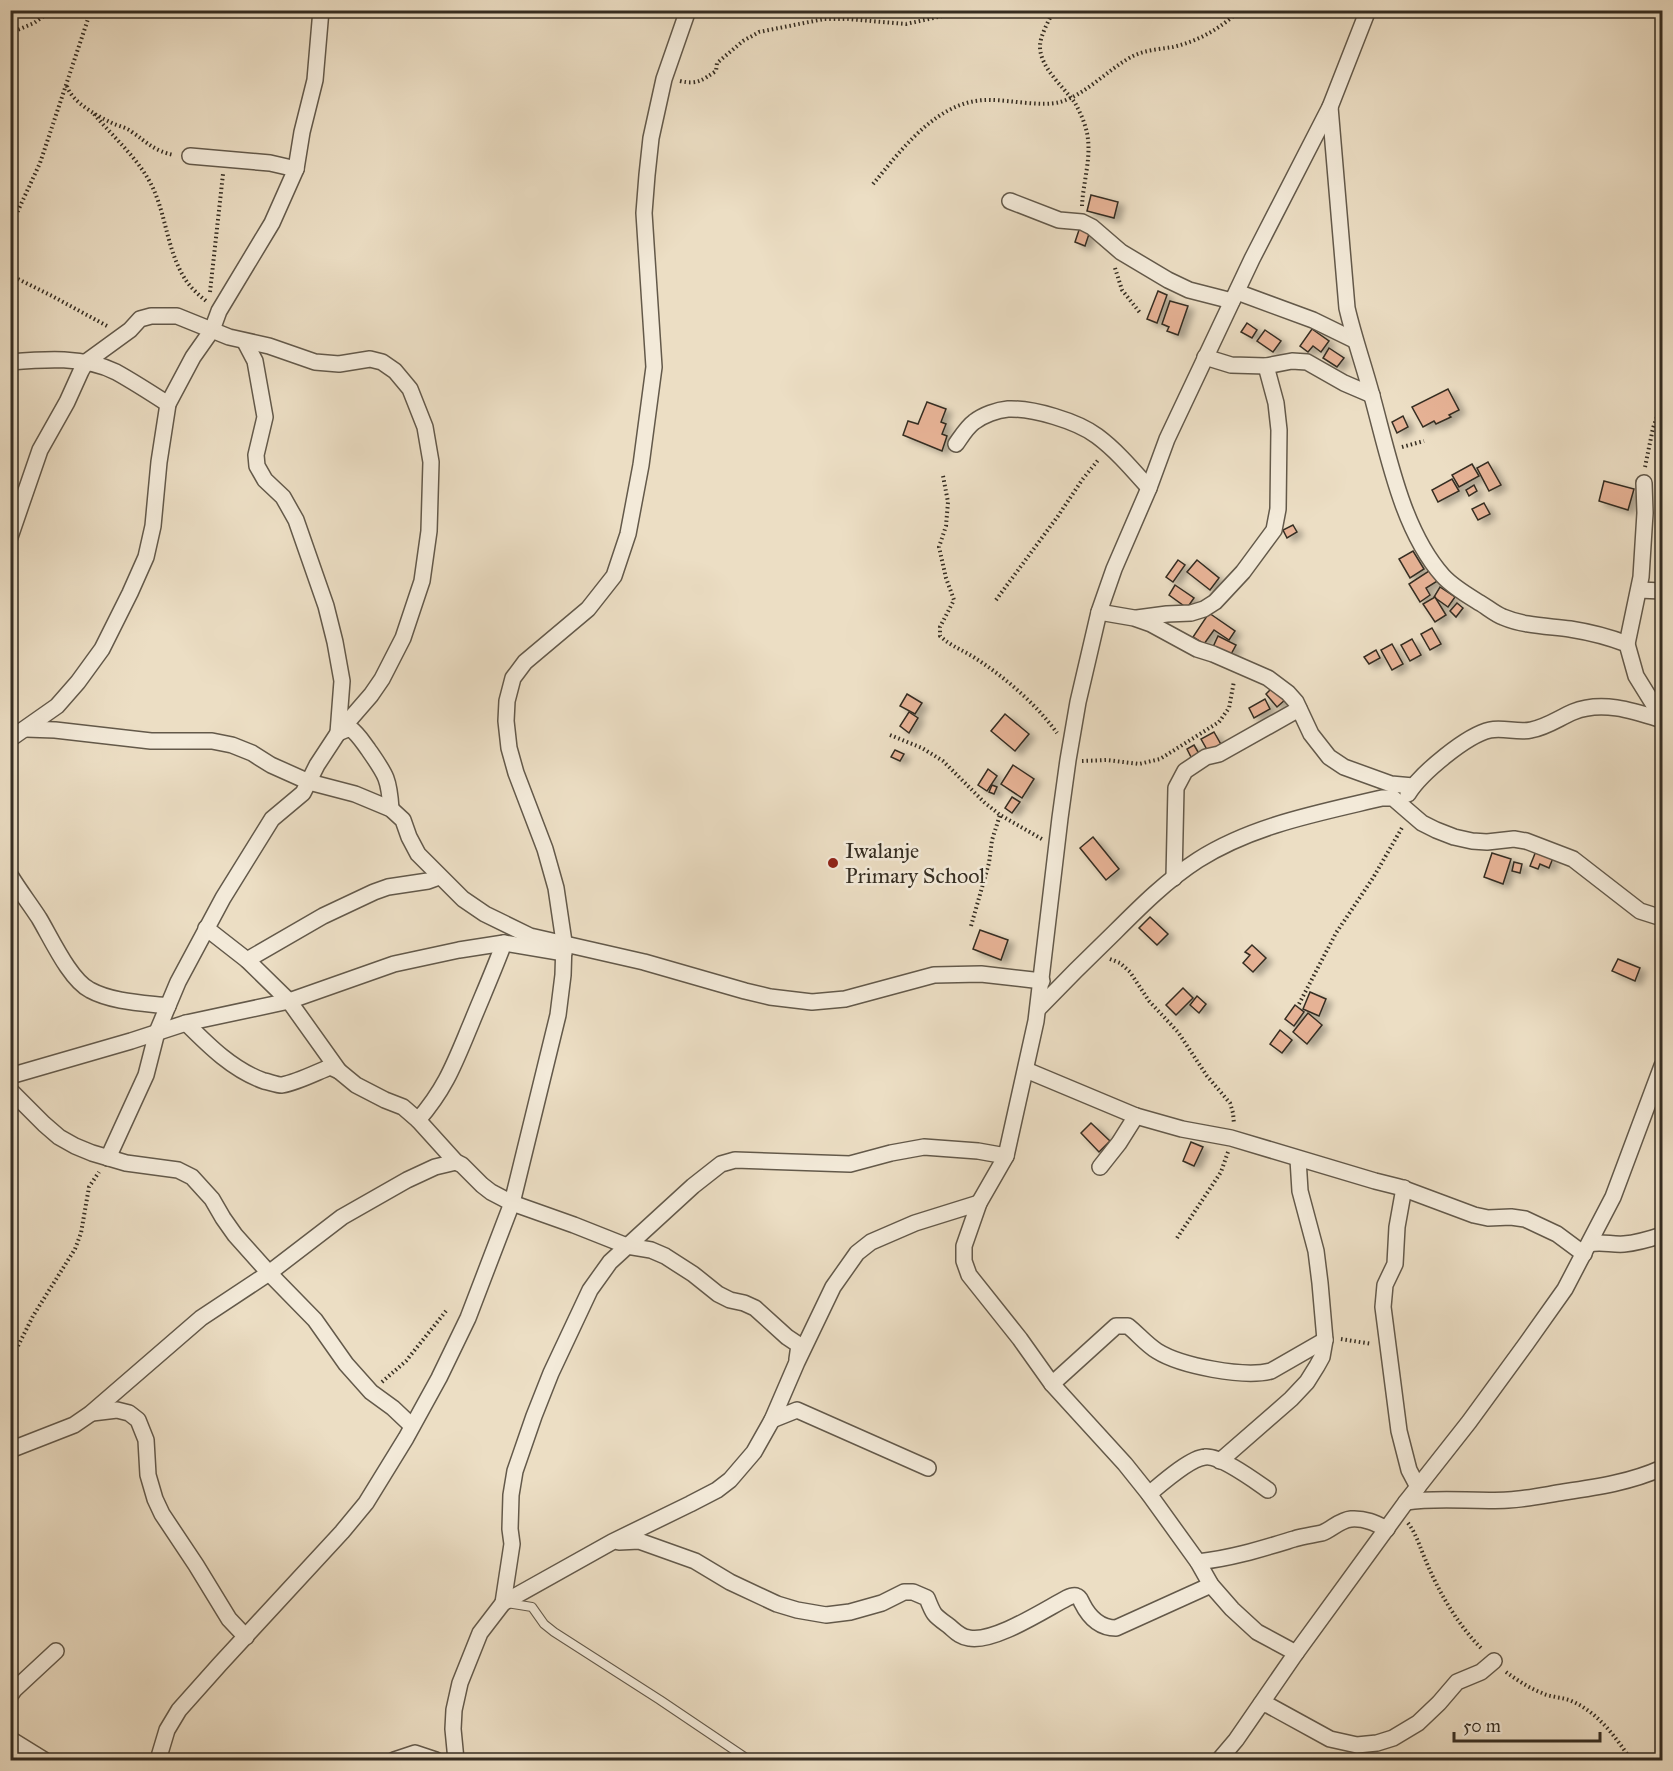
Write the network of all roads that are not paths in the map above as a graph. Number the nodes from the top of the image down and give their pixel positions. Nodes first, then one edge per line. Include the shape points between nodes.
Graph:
1 (321, 10) edge
2 (688, 10) edge
3 (1368, 10) edge
4 (1330, 107) junction
5 (190, 156) road end
6 (296, 170) junction
7 (1010, 201) dead end
8 (1234, 296) junction
9 (212, 330) junction
10 (1354, 340) junction
11 (245, 342) junction
12 (1205, 357) junction
13 (87, 362) junction
14 (11, 363) edge
15 (1266, 366) junction
16 (1372, 394) junction
17 (168, 404) junction
18 (956, 444) dead end
19 (1644, 483) road end
20 (1149, 488) junction
21 (10, 537) edge
22 (1639, 590) junction
23 (1662, 591) edge
24 (1099, 612) junction
25 (1134, 618) junction
26 (1627, 644) junction
27 (1299, 709) junction
28 (1662, 719) edge
29 (26, 729) junction
30 (338, 733) junction
31 (10, 739) edge
32 (309, 782) junction
33 (1413, 786) junction
34 (1405, 808) junction
35 (391, 809) junction
36 (10, 875) edge
37 (440, 877) junction
38 (1174, 878) junction
39 (1662, 918) edge
40 (206, 928) junction
41 (504, 943) junction
42 (564, 947) junction
43 (247, 960) junction
44 (1042, 981) junction
45 (289, 1001) junction
46 (168, 1006) junction
47 (1038, 1009) junction
48 (186, 1023) junction
49 (158, 1032) junction
50 (1662, 1066) edge
51 (1026, 1070) junction
52 (339, 1071) junction
53 (10, 1076) edge
54 (10, 1090) edge
55 (1136, 1116) junction
56 (418, 1120) junction
57 (1006, 1156) junction
58 (108, 1158) junction
59 (1298, 1159) junction
60 (456, 1162) junction
61 (1100, 1167) dead end
62 (1404, 1188) junction
63 (512, 1203) junction
64 (980, 1203) junction
65 (1662, 1235) edge
66 (627, 1246) junction
67 (1587, 1249) junction
68 (269, 1273) junction
69 (1325, 1340) junction
70 (797, 1362) junction
71 (1052, 1384) junction
72 (90, 1414) junction
73 (772, 1420) junction
74 (412, 1426) junction
75 (10, 1450) edge
76 (1220, 1461) junction
77 (928, 1468) dead end
78 (1662, 1468) edge
79 (1418, 1487) junction
80 (1268, 1490) dead end
81 (1149, 1494) junction
82 (1406, 1502) junction
83 (1387, 1529) junction
84 (612, 1542) junction
85 (1198, 1562) junction
86 (1211, 1585) junction
87 (503, 1603) junction
88 (246, 1637) junction
89 (56, 1651) dead end
90 (1296, 1653) junction
91 (1494, 1661) dead end
92 (10, 1696) edge
93 (1261, 1704) junction
94 (10, 1738) edge
95 (44, 1761) edge
96 (158, 1761) edge
97 (394, 1761) edge
98 (436, 1761) edge
99 (456, 1761) edge
100 (749, 1761) edge
101 (1219, 1761) edge

1 - 6 street via 315,80
2 - 42 street via 664,79 651,138 644,213 654,367 628,534 614,576 588,609 525,662 513,678 507,701 509,748 556,888
3 - 4 street
4 - 8 street
4 - 10 street via 1347,308
5 - 6 street
6 - 9 street via 272,223 219,311
7 - 8 street via 1059,220 1082,222 1135,261 1189,290
8 - 10 street via 1313,320
8 - 12 street
9 - 11 street
9 - 13 street via 177,316 151,316 140,319
9 - 17 street
10 - 16 street
11 - 30 street via 255,361 265,417 257,466 296,520 335,642 342,681
11 - 30 street via 324,364 369,359 382,362 410,388 425,427 431,495 422,581 403,638 382,679
12 - 15 street via 1231,365
12 - 20 street
13 - 14 street
13 - 17 street via 114,371
13 - 21 street via 40,450
15 - 16 street via 1307,362
15 - 25 street via 1279,430 1274,530 1243,572 1204,609
16 - 26 street via 1394,478 1413,530 1444,577 1502,617 1595,634
17 - 29 street via 146,557 102,649 57,706
18 - 20 street via 972,423 990,414 1008,409 1029,411 1096,435
19 - 22 street
20 - 24 street
22 - 23 street
22 - 26 street
24 - 25 street
24 - 44 street via 1068,760
25 - 27 street via 1197,650 1268,678
26 - 28 street via 1636,676
27 - 33 street via 1311,734 1329,757 1344,767 1391,784
27 - 38 street via 1185,771 1175,795
28 - 33 street via 1598,706 1581,709 1530,731 1492,729 1474,736
29 - 31 street
29 - 32 street via 151,741 212,741 252,753
30 - 32 street
30 - 35 street via 350,728 376,760 389,784
32 - 35 street
32 - 40 street via 303,793 272,819 260,835
33 - 34 street
34 - 38 street via 1393,798 1382,798 1283,822 1217,850
34 - 39 street via 1422,823 1454,837 1472,842 1526,841 1573,859 1640,911
35 - 37 street via 403,820 418,854
36 - 46 street via 82,985 119,999
37 - 42 street via 485,914
37 - 43 street via 374,892
38 - 47 street
40 - 43 street
40 - 46 street
41 - 42 street
41 - 45 street via 394,964
41 - 56 street via 445,1085
42 - 44 street via 644,962 770,997 812,1002 845,999 934,975 981,974
42 - 63 street via 558,1015
43 - 45 street
44 - 47 street
45 - 48 street
45 - 52 street
46 - 49 street
47 - 51 street
48 - 49 street
48 - 52 street via 231,1064 276,1085 330,1067
49 - 53 street
49 - 58 street via 146,1075
50 - 67 street via 1613,1197
51 - 55 street
51 - 57 street
52 - 56 street via 356,1085 404,1107
54 - 58 street via 59,1137
55 - 59 street via 1231,1138
55 - 61 street
56 - 60 street
57 - 64 street
57 - 66 street via 924,1147 850,1164 729,1161 705,1175
58 - 68 street via 178,1170 192,1177
59 - 62 street
59 - 69 street via 1300,1191 1316,1251
60 - 63 street via 491,1192
60 - 68 street via 407,1180 342,1217
62 - 67 street via 1474,1215 1525,1219
62 - 79 street via 1395,1264 1383,1296 1399,1431
63 - 66 street
63 - 74 street via 468,1318
64 - 70 street via 915,1223 863,1248 833,1287
64 - 71 street via 964,1246 967,1272
65 - 67 street via 1635,1243 1599,1242
66 - 70 street via 665,1256 718,1294 755,1308 799,1346
66 - 87 street via 590,1290 534,1416 511,1495 513,1544
67 - 79 street via 1565,1289 1526,1344
68 - 72 street via 201,1318
68 - 74 street via 315,1320 371,1392
69 - 71 street via 1271,1371 1250,1374 1169,1358 1128,1326 1119,1325
69 - 76 street via 1322,1357 1307,1382
70 - 73 street
71 - 81 street
72 - 75 street via 74,1425
72 - 88 street via 117,1410 138,1420 146,1440 148,1475 162,1514 229,1619
73 - 77 street via 797,1410
73 - 84 street via 754,1452 717,1490
74 - 88 street via 366,1503
76 - 80 street
76 - 81 street via 1210,1457 1198,1459
78 - 82 street via 1604,1486 1508,1500
79 - 82 street
81 - 85 street
82 - 83 street
83 - 85 street via 1367,1520 1347,1520 1321,1533 1228,1559
83 - 90 street
84 - 86 street via 639,1542 685,1557 777,1604 826,1615 850,1612 913,1592 927,1598 935,1617 972,1639 996,1634 1075,1595 1095,1621 1116,1628
84 - 87 street
85 - 86 street
86 - 90 street via 1257,1632
87 - 99 street via 480,1633 460,1683 453,1729
87 - 100 lane via 532,1608 554,1632
88 - 96 street via 179,1710 167,1730
89 - 92 street
90 - 93 street
91 - 93 street via 1481,1672 1457,1682 1418,1723 1377,1743 1357,1745 1330,1739
93 - 101 street
94 - 95 street
97 - 98 street via 415,1753

